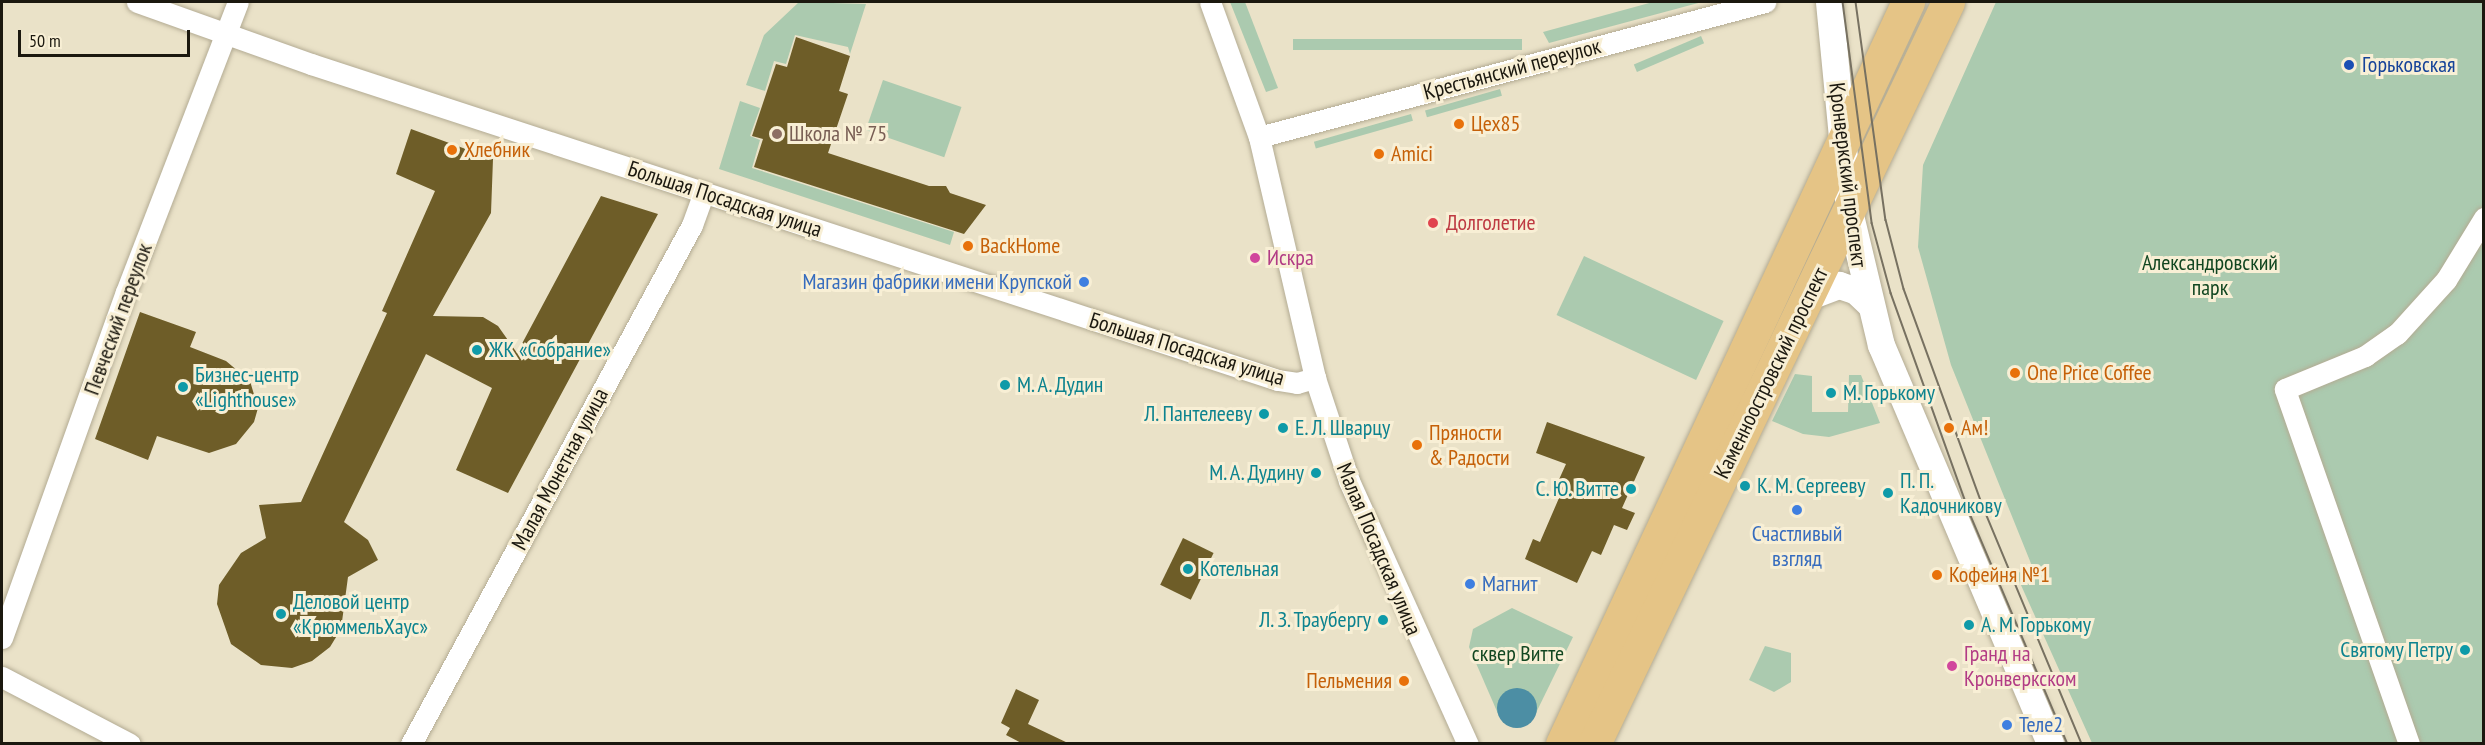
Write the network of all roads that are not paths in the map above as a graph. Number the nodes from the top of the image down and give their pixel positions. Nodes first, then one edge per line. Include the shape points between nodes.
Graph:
1 (137, 2) edge
2 (238, 2) edge
3 (1210, 2) edge
4 (1765, 2) edge
5 (1829, 2) edge
6 (1908, 2) edge
7 (1948, 2) edge
8 (226, 34) junction
9 (1259, 137) junction
10 (1841, 150) junction
11 (704, 192) junction
12 (1849, 212) junction
13 (2484, 218) edge
14 (1807, 297) junction
15 (1869, 303) junction
16 (1315, 378) junction
17 (2, 638) edge
18 (2, 677) edge
19 (130, 744) edge
20 (411, 744) edge
21 (1468, 744) edge
22 (1562, 744) edge
23 (1594, 744) edge
24 (2050, 744) edge
25 (2409, 744) edge

1 - 8 street, Большая Посадская улица
2 - 8 street, Певческий переулок
3 - 9 street, Малая Посадская улица
4 - 9 street, Крестьянский переулок
5 - 10 street, Кронверкский проспект
6 - 10 main road, Каменноостровский проспект
7 - 12 main road, Каменноостровский проспект
8 - 11 street, Большая Посадская улица
8 - 17 street, Певческий переулок via 126,292
9 - 16 street, Малая Посадская улица
10 - 12 street, Кронверкский проспект
10 - 22 main road, Каменноостровский проспект
11 - 16 street, Большая Посадская улица via 1278,380 1297,383
11 - 20 street, Малая Монетная улица via 692,225
12 - 14 main road, Каменноостровский проспект
12 - 15 street, Кронверкский проспект
13 - 25 street via 2446,280 2397,334 2365,356 2285,389
14 - 15 street via 1839,285 1856,291
14 - 23 main road, Каменноостровский проспект
15 - 24 street, Кронверкский проспект via 1902,402
16 - 21 street, Малая Посадская улица via 1349,481
18 - 19 street

